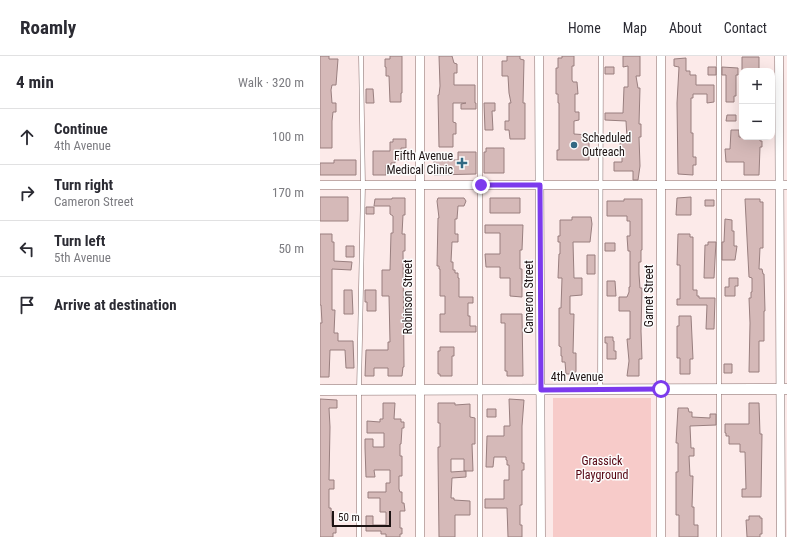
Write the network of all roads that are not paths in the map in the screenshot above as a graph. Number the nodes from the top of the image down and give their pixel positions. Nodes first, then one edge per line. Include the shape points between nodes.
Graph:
1 (361, 56) edge
2 (420, 56) edge
3 (480, 56) edge
4 (539, 56) edge
5 (601, 56) edge
6 (661, 56) edge
7 (719, 56) edge
8 (779, 56) edge
9 (661, 184) junction
10 (320, 185) edge
11 (363, 185) junction
12 (420, 185) junction
13 (481, 185) junction
14 (540, 185) junction
15 (601, 185) junction
16 (719, 185) junction
17 (783, 185) edge
18 (661, 389) junction
19 (719, 389) junction
20 (784, 389) edge
21 (320, 390) edge
22 (360, 390) junction
23 (420, 390) junction
24 (480, 390) junction
25 (541, 390) junction
26 (600, 390) junction
27 (359, 537) edge
28 (420, 537) edge
29 (480, 537) edge
30 (541, 537) edge
31 (661, 537) edge
32 (719, 537) edge
33 (781, 537) edge

1 - 11 lane
2 - 12 street, Robinson Street
3 - 13 lane
4 - 14 street, Cameron Street
5 - 15 lane
6 - 9 street, Garnet Street
7 - 16 lane
8 - 17 street
9 - 15 street
9 - 16 street
9 - 18 street, Garnet Street
10 - 11 street
11 - 12 street
11 - 22 lane
12 - 13 street
12 - 23 street, Robinson Street
13 - 14 street
13 - 24 lane
14 - 15 street
14 - 25 street, Cameron Street
15 - 26 lane
16 - 17 street
16 - 19 lane
17 - 20 street
18 - 19 street, 4th Avenue
18 - 26 street, 4th Avenue
18 - 31 street, Garnet Street
19 - 20 street, 4th Avenue
19 - 32 lane
20 - 33 street
21 - 22 street, 4th Avenue
22 - 23 street, 4th Avenue
22 - 27 lane
23 - 24 street, 4th Avenue
23 - 28 street, Robinson Street
24 - 25 street, 4th Avenue
24 - 29 lane
25 - 26 street, 4th Avenue
25 - 30 street, Cameron Street

